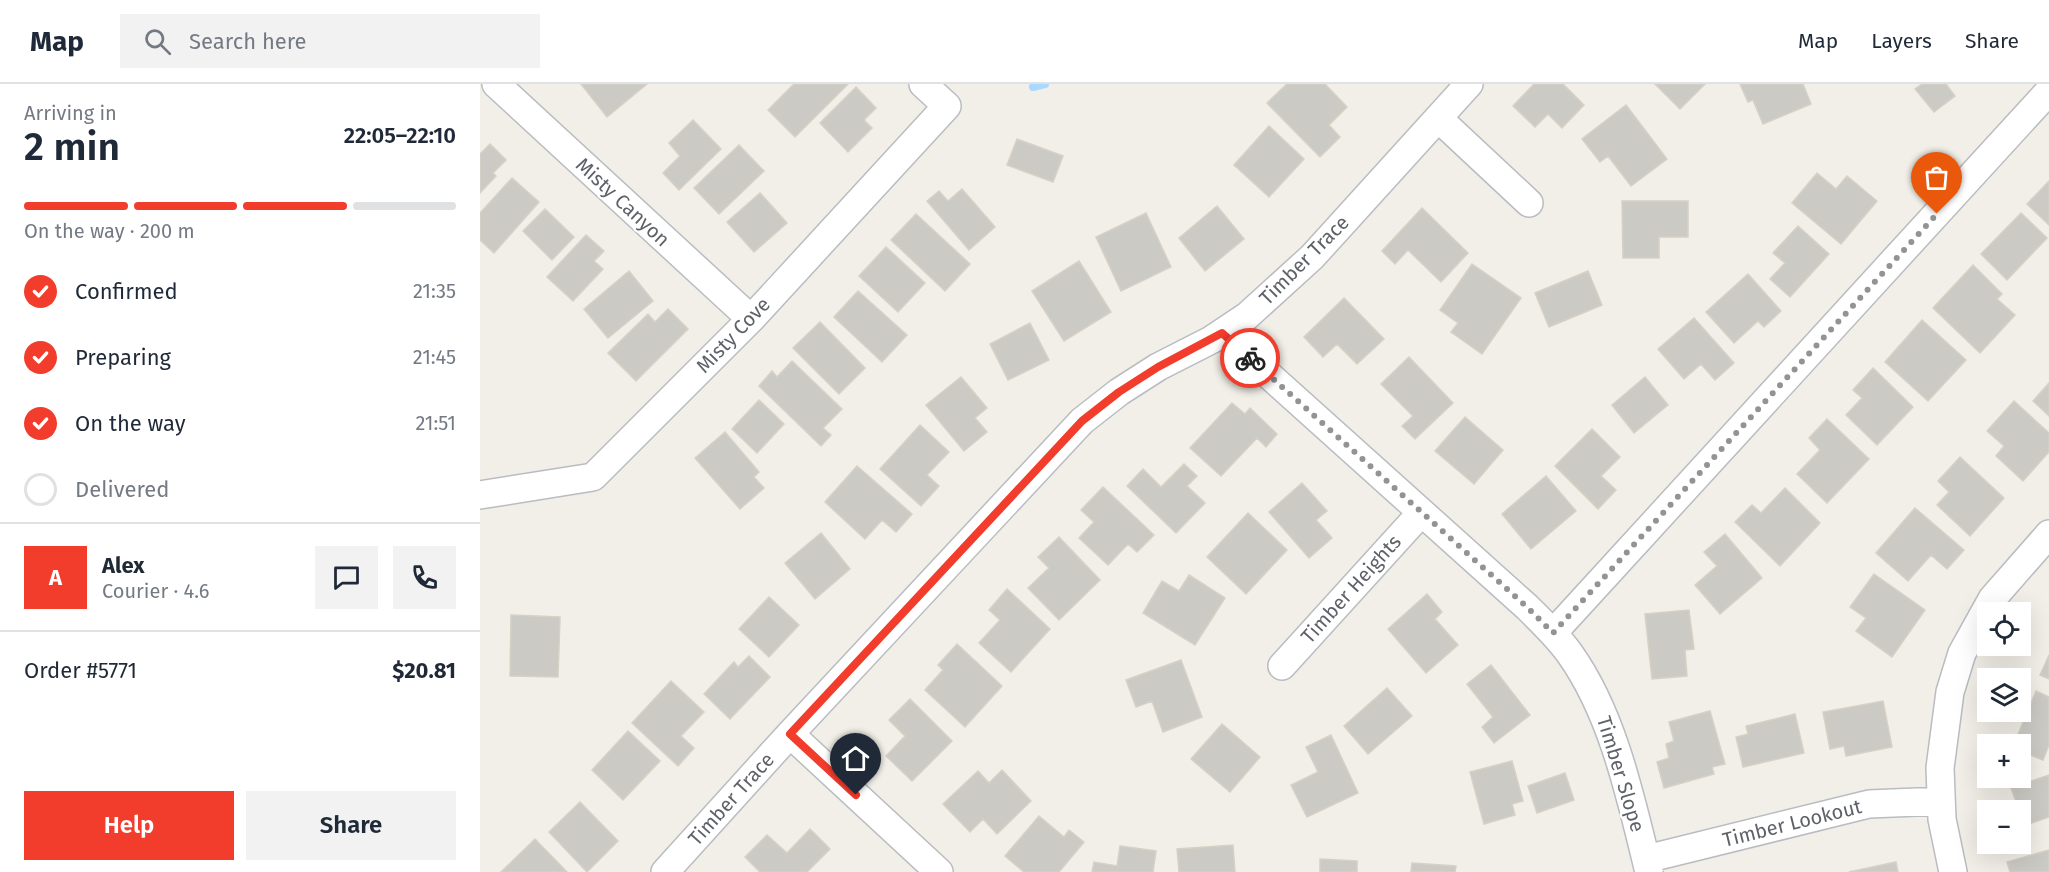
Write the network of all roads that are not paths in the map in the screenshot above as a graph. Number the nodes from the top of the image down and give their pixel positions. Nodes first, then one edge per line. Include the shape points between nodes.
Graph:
1 (496, 84) edge
2 (923, 84) edge
3 (1470, 84) edge
4 (2049, 91) edge
5 (1438, 118) junction
6 (1529, 203) dead end
7 (751, 319) junction
8 (1222, 333) junction
9 (480, 495) edge
10 (1421, 513) junction
11 (2049, 534) edge
12 (1553, 633) junction
13 (1282, 666) dead end
14 (790, 734) junction
15 (1941, 801) junction
16 (1648, 865) edge
17 (665, 872) edge
18 (939, 872) edge
19 (1953, 872) edge

1 - 7 street, Misty Canyon
2 - 7 street, Misty Cove via 947,106
3 - 5 street, Timber Trace
4 - 12 street
5 - 6 street
5 - 8 street, Timber Trace via 1312,258
7 - 9 street, Misty Cove via 592,477
8 - 10 street, Timber Slope
8 - 14 street, Timber Trace via 1158,367 1082,421
10 - 12 street, Timber Slope
10 - 13 street, Timber Heights
11 - 15 street via 1992,599 1962,653 1946,716
12 - 16 street, Timber Slope via 1588,682 1603,711
14 - 17 street, Timber Trace
14 - 18 street
15 - 16 street, Timber Lookout via 1869,804
15 - 19 street

